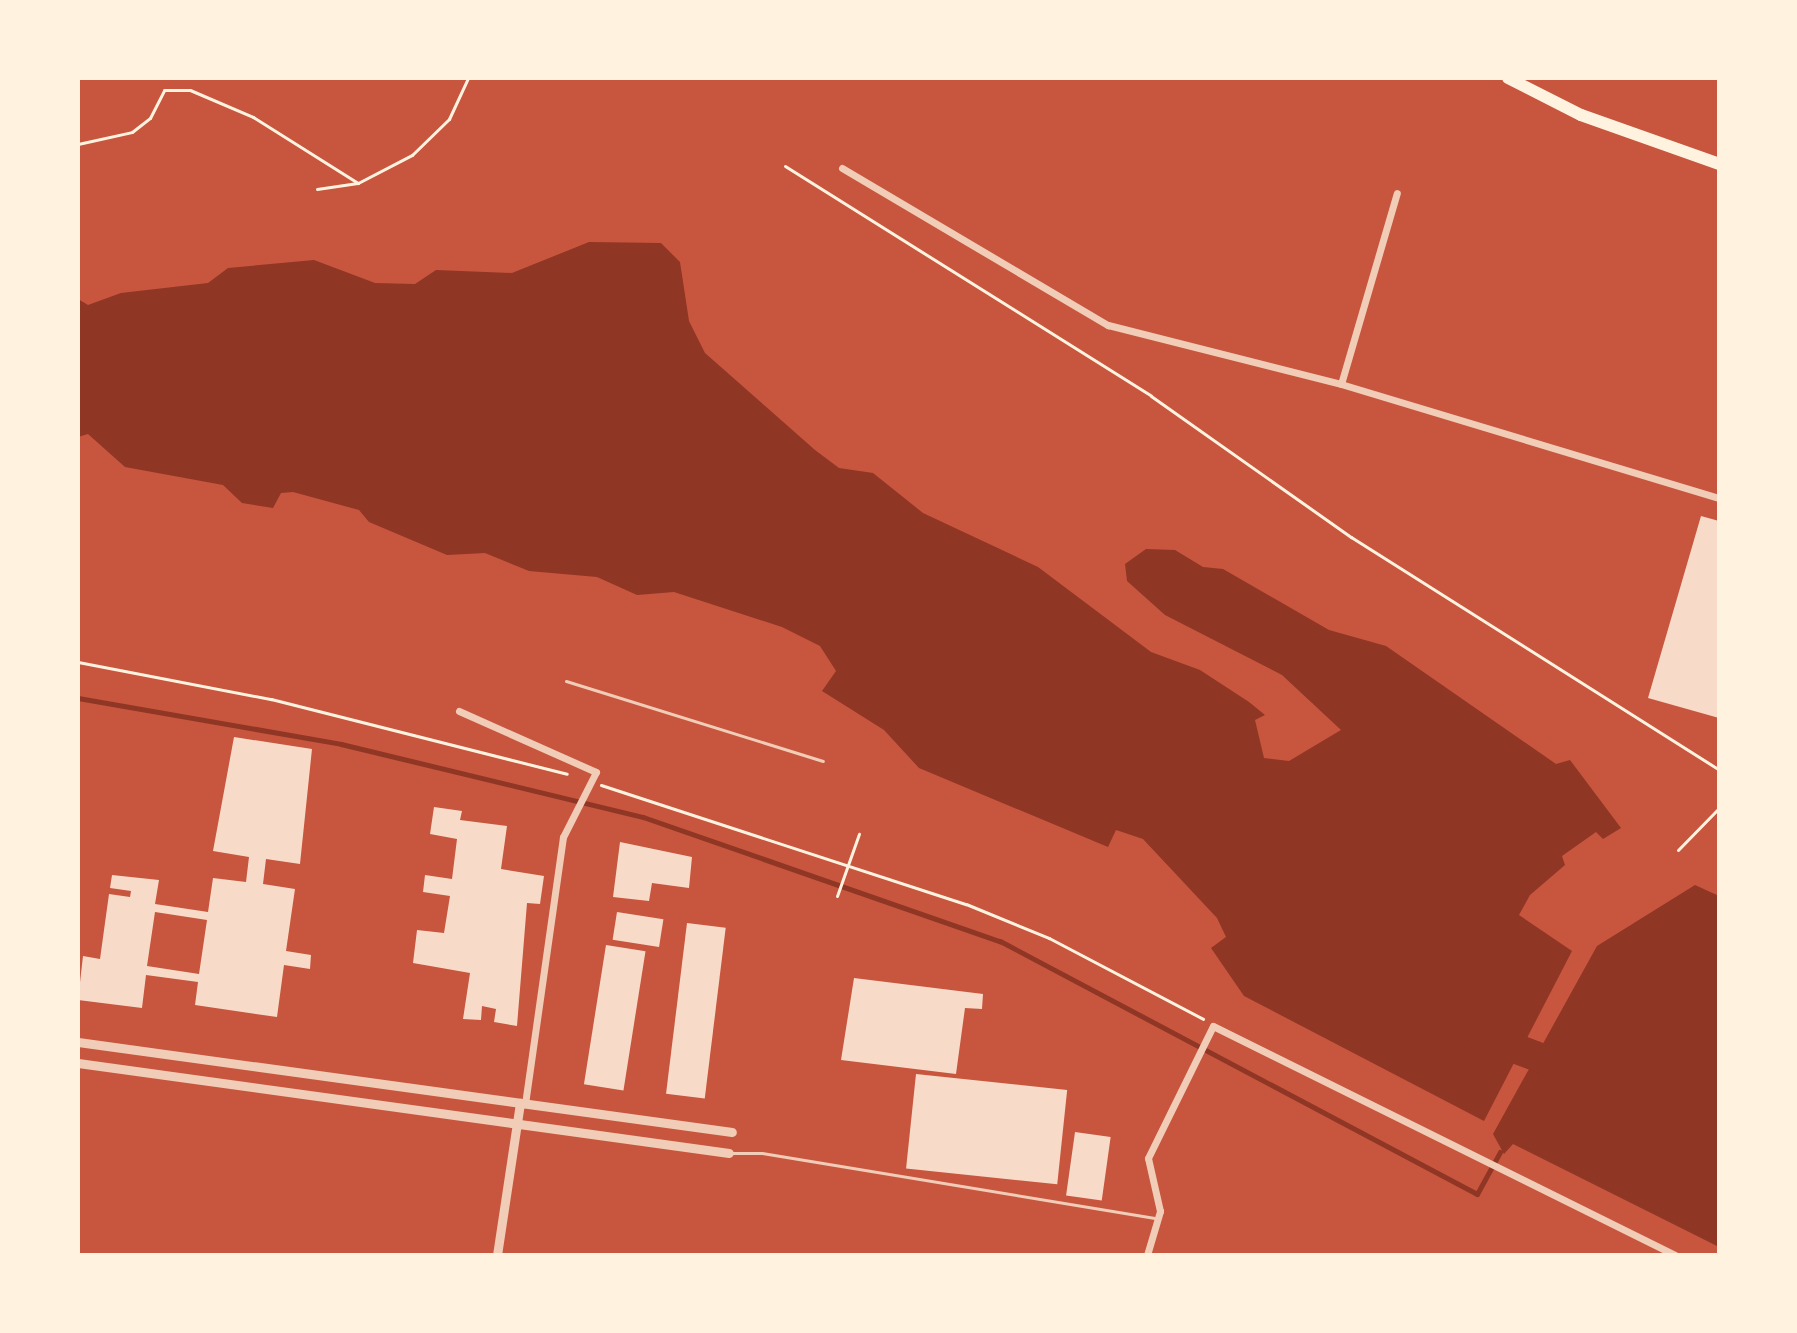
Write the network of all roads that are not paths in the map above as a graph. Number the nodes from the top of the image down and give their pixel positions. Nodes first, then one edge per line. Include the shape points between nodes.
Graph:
1 (1508, 78) edge
2 (1719, 164) edge
3 (842, 168) dead end
4 (1397, 193) dead end
5 (1341, 384) junction
6 (1719, 498) edge
7 (566, 681) dead end
8 (459, 711) dead end
9 (823, 761) dead end
10 (78, 1042) edge
11 (78, 1063) edge
12 (522, 1103) junction
13 (516, 1124) junction
14 (732, 1132) dead end
15 (729, 1153) joint
16 (1158, 1220) junction
17 (497, 1255) edge
18 (1147, 1255) edge
19 (1675, 1255) edge

1 - 2 highway via 1581,115
3 - 5 street via 1108,325
4 - 5 street
5 - 6 street
7 - 9 lane
8 - 12 street via 594,769 593,783 563,837
10 - 12 street
11 - 13 street
12 - 13 street
12 - 14 street
13 - 15 street
13 - 17 street
15 - 16 lane via 1139,1211
16 - 18 street
16 - 19 street via 1148,1158 1213,1026

